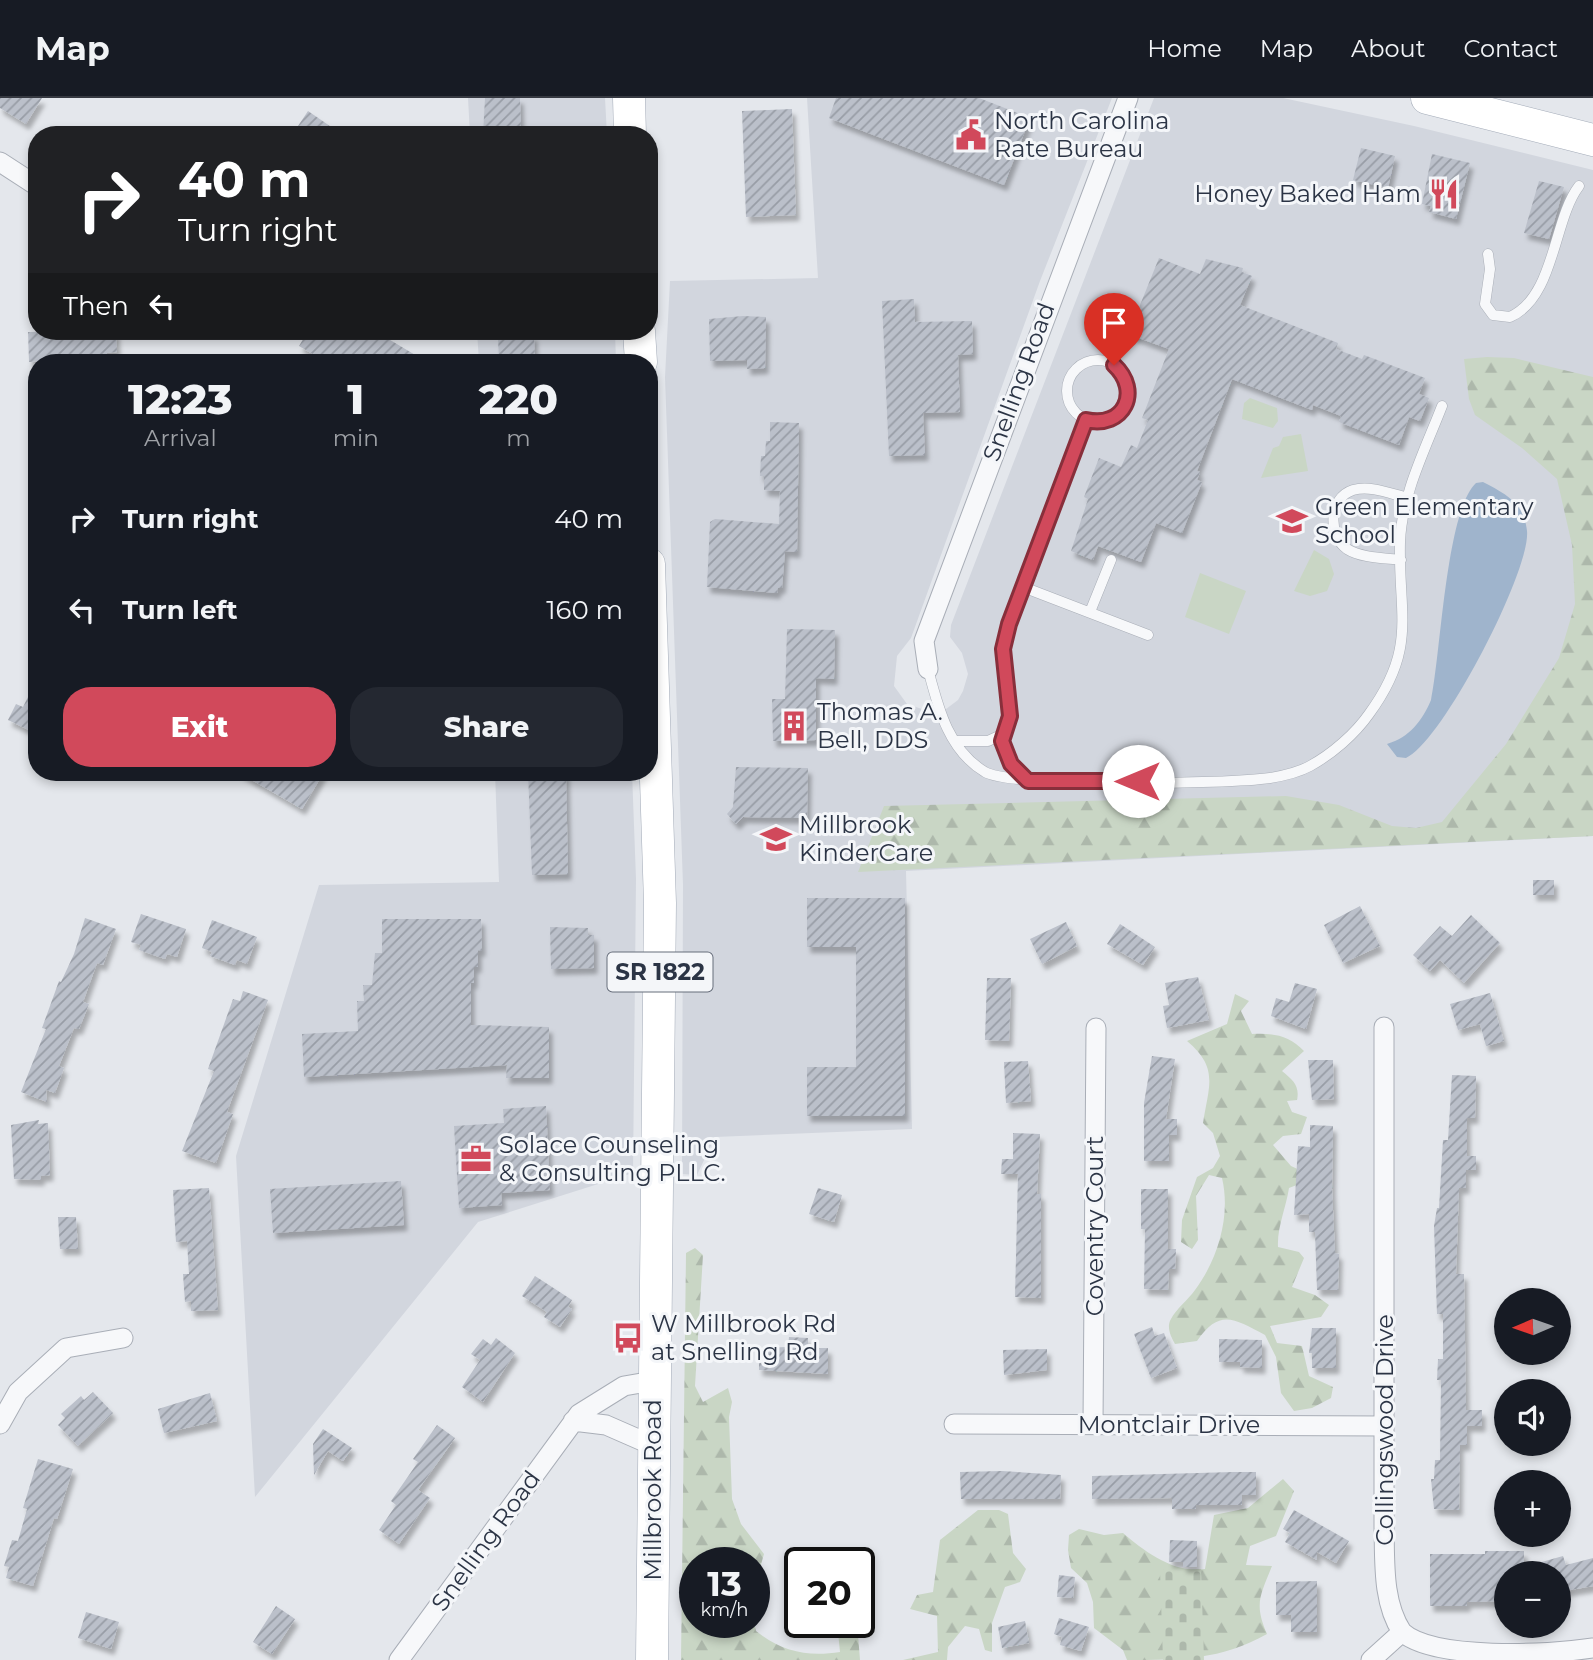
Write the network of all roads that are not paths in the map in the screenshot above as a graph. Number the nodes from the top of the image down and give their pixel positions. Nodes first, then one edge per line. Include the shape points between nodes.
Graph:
1 (629, 98) edge
2 (1128, 98) edge
3 (1446, 100) edge
4 (630, 126) edge
5 (1593, 141) edge
6 (0, 162) edge
7 (28, 180) edge
8 (1579, 186) dead end
9 (1488, 254) dead end
10 (1442, 406) dead end
11 (1086, 420) junction
12 (1408, 498) junction
13 (1111, 560) dead end
14 (1401, 560) junction
15 (1023, 587) junction
16 (1090, 612) junction
17 (1148, 635) dead end
18 (928, 669) joint
19 (1003, 734) junction
20 (955, 741) junction
21 (656, 781) edge
22 (1028, 781) junction
23 (1384, 1027) dead end
24 (1096, 1028) dead end
25 (123, 1338) dead end
26 (653, 1381) junction
27 (573, 1421) junction
28 (0, 1424) edge
29 (954, 1424) dead end
30 (1093, 1424) junction
31 (1383, 1426) junction
32 (654, 1446) junction
33 (1402, 1632) junction
34 (1593, 1648) edge
35 (399, 1660) edge
36 (652, 1660) edge
37 (1371, 1660) edge

1 - 4 main road
2 - 18 street, Snelling Road via 924,640
3 - 5 main road
6 - 7 street
8 - 9 lane via 1539,285 1510,317 1493,315 1485,304
10 - 12 lane
11 - 11 lane via 1106,421 1123,410 1129,390 1114,365 1084,363 1070,377 1071,407
11 - 15 lane
12 - 14 lane
12 - 14 lane via 1364,489 1346,494 1334,511 1335,532 1349,551
13 - 16 lane
14 - 22 lane via 1404,635 1391,679 1368,715 1341,744 1309,766 1271,778 1218,781
15 - 16 lane
15 - 19 lane via 1003,649 1010,716
16 - 17 lane
18 - 20 lane via 942,722
19 - 20 lane via 988,741
19 - 22 lane via 1011,764
20 - 22 lane via 962,753 987,773
21 - 26 main road, Millbrook Road / SR 1822 via 660,903
23 - 31 street, Collingswood Drive
24 - 30 street, Coventry Court
25 - 28 street via 66,1348 18,1392
26 - 27 street, Snelling Road via 624,1386
26 - 32 main road, Millbrook Road / SR 1822
27 - 32 street via 606,1425
27 - 35 street, Snelling Road
29 - 30 street, Montclair Drive
30 - 31 street, Montclair Drive
31 - 33 street, Collingswood Drive via 1387,1590
32 - 36 main road, Millbrook Road / SR 1822
33 - 34 street via 1421,1649 1453,1657 1523,1659
33 - 37 street

